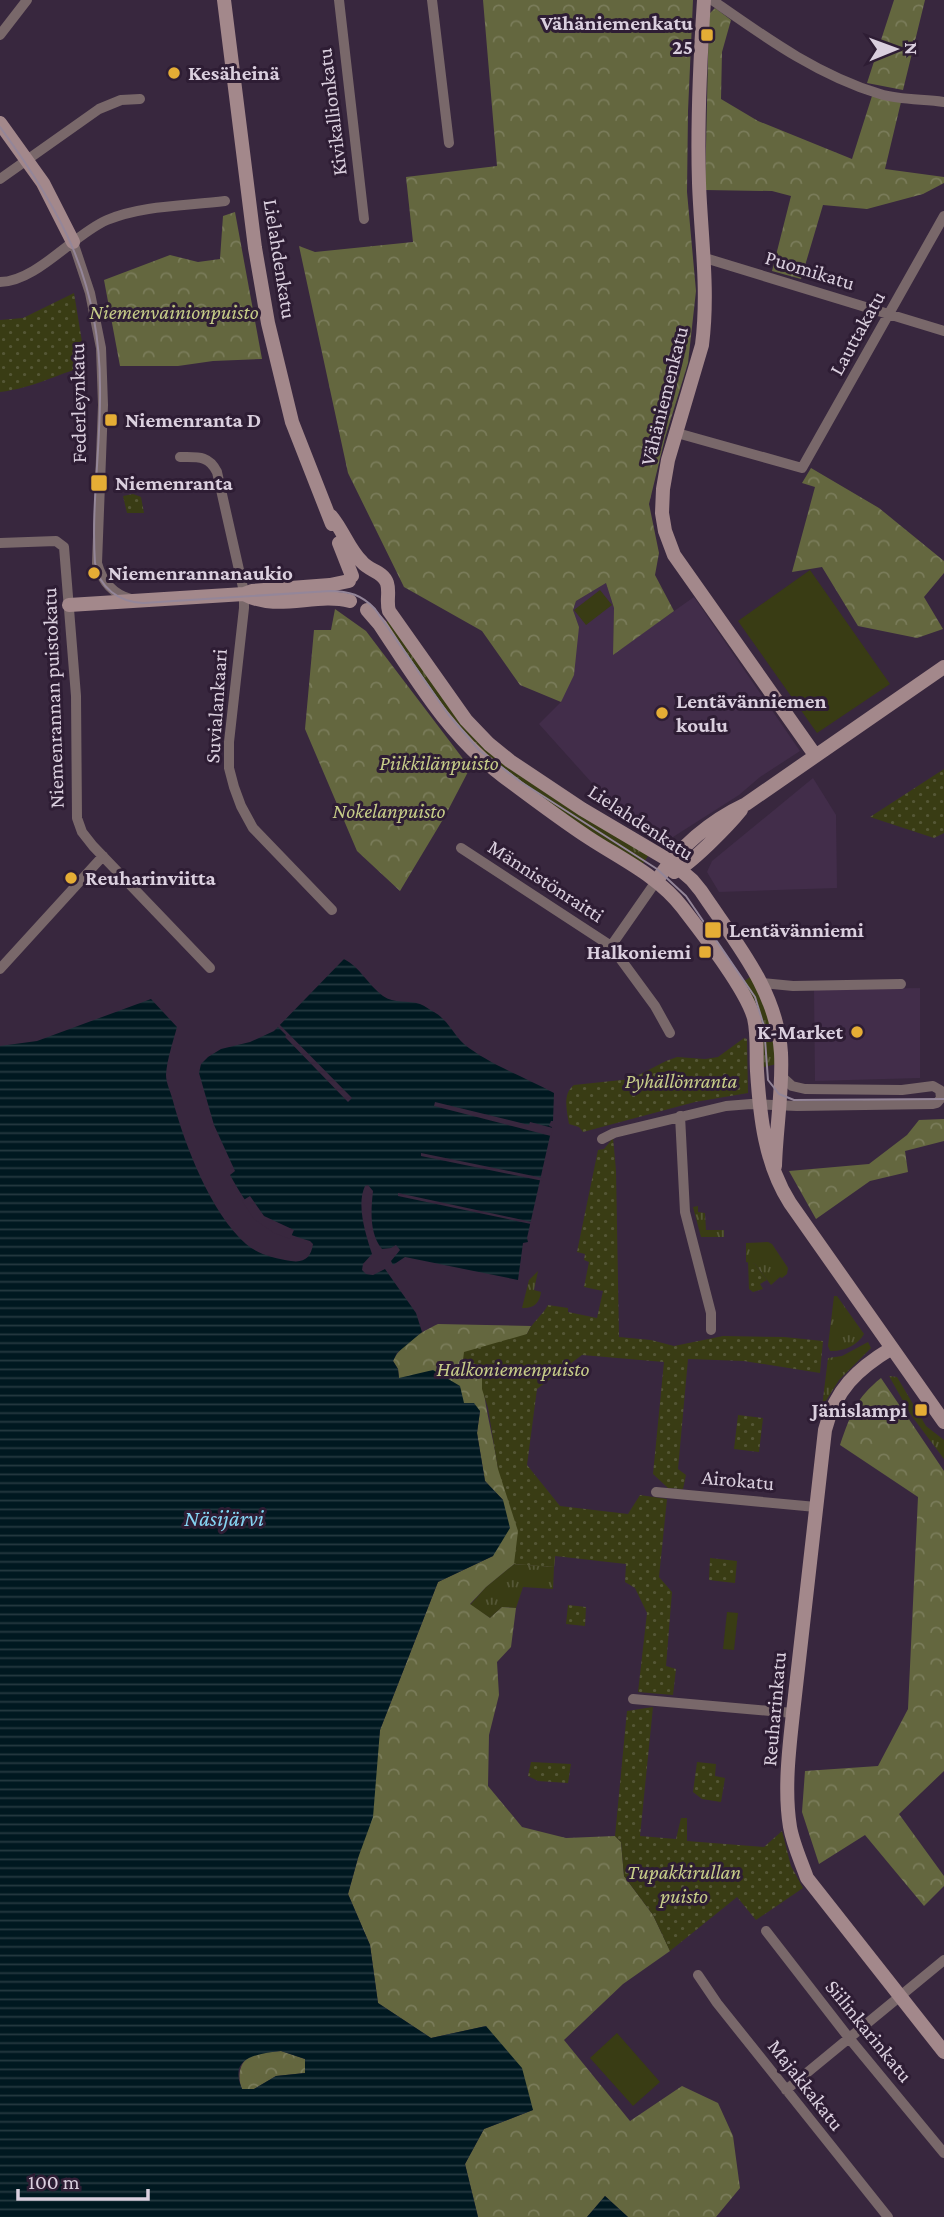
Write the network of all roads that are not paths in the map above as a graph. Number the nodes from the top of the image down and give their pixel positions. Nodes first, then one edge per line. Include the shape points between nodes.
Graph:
1 (27, 0) edge
2 (224, 0) edge
3 (339, 0) edge
4 (432, 0) edge
5 (704, 0) edge
6 (712, 0) edge
7 (0, 35) edge
8 (140, 99) dead end
9 (944, 102) edge
10 (0, 123) edge
11 (449, 143) dead end
12 (27, 160) junction
13 (0, 179) edge
14 (225, 201) dead end
15 (944, 216) edge
16 (364, 219) dead end
17 (73, 242) junction
18 (705, 258) junction
19 (0, 282) edge
20 (890, 314) junction
21 (944, 331) edge
22 (677, 433) junction
23 (180, 457) dead end
24 (331, 516) junction
25 (0, 543) edge
26 (371, 570) junction
27 (351, 579) junction
28 (244, 594) junction
29 (387, 596) junction
30 (137, 601) junction
31 (351, 601) junction
32 (69, 605) junction
33 (367, 610) junction
34 (944, 667) edge
35 (815, 755) junction
36 (461, 848) dead end
37 (103, 856) junction
38 (675, 865) junction
39 (657, 880) junction
40 (332, 910) dead end
41 (611, 946) junction
42 (211, 968) dead end
43 (0, 969) edge
44 (762, 983) junction
45 (901, 984) dead end
46 (670, 1032) dead end
47 (781, 1076) junction
48 (760, 1104) junction
49 (779, 1105) junction
50 (680, 1116) junction
51 (601, 1139) dead end
52 (775, 1175) junction
53 (711, 1331) dead end
54 (892, 1348) junction
55 (944, 1422) edge
56 (656, 1492) dead end
57 (816, 1507) junction
58 (633, 1699) dead end
59 (793, 1713) junction
60 (766, 1931) dead end
61 (944, 1960) edge
62 (698, 1975) dead end
63 (900, 1996) junction
64 (849, 2038) junction
65 (944, 2052) edge
66 (786, 2091) junction
67 (944, 2153) edge
68 (888, 2217) edge

1 - 7 street
2 - 24 main road, Lielahdenkatu via 268,323 292,422
3 - 16 street, Kivikallionkatu
4 - 11 street
5 - 18 main road, Vähäniemenkatu via 699,172
6 - 9 street via 797,58 846,82 883,95
8 - 12 street via 99,108
10 - 12 main road, Federleynkatu
12 - 13 street
12 - 17 main road, Federleynkatu
14 - 17 street via 130,212 105,221
15 - 20 street, Lauttakatu
17 - 19 street via 23,277
17 - 30 street, Federleynkatu via 90,293 101,357 97,563 108,586
18 - 20 street, Puomikatu
18 - 22 main road, Vähäniemenkatu via 702,345
20 - 21 street, Puomikatu
20 - 22 street, Lauttakatu via 802,468
22 - 35 main road, Vähäniemenkatu via 662,501 665,531 674,555
23 - 28 street, Suvialankaari via 208,460 217,472
24 - 26 main road, Lielahdenkatu via 355,555
24 - 27 main road, Lielahdenkatu
25 - 32 street, Niemenrannan puistokatu via 62,543
26 - 27 main road via 364,569
26 - 29 main road via 387,582
27 - 28 main road
27 - 31 main road via 347,592
28 - 30 main road
28 - 31 main road via 267,601
28 - 40 street, Suvialankaari via 229,742 233,788 253,828
29 - 33 main road via 379,606
29 - 38 main road, Lielahdenkatu via 389,611 435,678 489,744 582,809
30 - 32 main road
31 - 33 main road
32 - 37 street, Niemenrannan puistokatu via 76,696 77,818 82,832
33 - 39 main road, Lielahdenkatu via 452,729 479,757 589,838
34 - 35 main road
35 - 38 main road via 746,804 733,820
36 - 41 street, Männistönraitti
37 - 42 street, Niemenrannan puistokatu
37 - 43 street
38 - 39 main road
38 - 44 main road, Lielahdenkatu via 701,891
39 - 41 street
39 - 48 main road, Lielahdenkatu via 681,906 750,1007 756,1030
41 - 46 street
44 - 45 street
44 - 47 main road, Lielahdenkatu via 777,1022
47 - 49 main road, Lielahdenkatu
47 - 49 street via 792,1086 805,1089 933,1086 940,1090 941,1098 933,1104
48 - 49 street
48 - 50 street via 726,1105
48 - 52 main road, Lielahdenkatu via 766,1152
49 - 52 main road, Lielahdenkatu
50 - 51 street
50 - 53 street via 685,1212 711,1312
52 - 54 main road, Lielahdenkatu
54 - 55 main road, Lielahdenkatu
54 - 57 main road, Reuharinkatu via 854,1376 833,1405 825,1430
56 - 57 street, Airokatu
57 - 59 main road, Reuharinkatu
58 - 59 street
59 - 63 main road, Reuharinkatu via 788,1806 795,1847 807,1878
60 - 64 street, Siilinkarinkatu
61 - 63 street
62 - 66 street, Majakkakatu
63 - 64 street
63 - 65 main road, Reuharinkatu
64 - 66 street
64 - 67 street, Siilinkarinkatu
66 - 68 street, Majakkakatu

